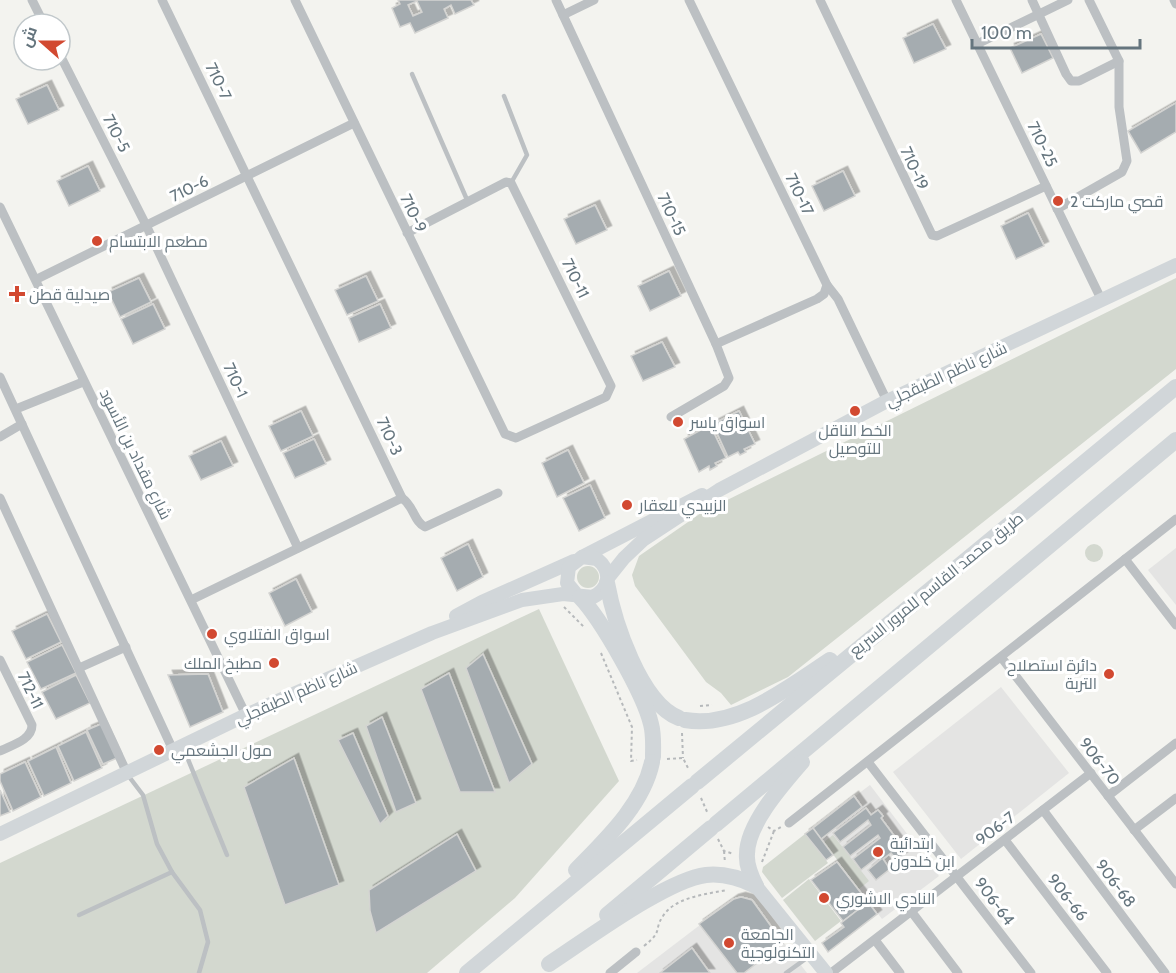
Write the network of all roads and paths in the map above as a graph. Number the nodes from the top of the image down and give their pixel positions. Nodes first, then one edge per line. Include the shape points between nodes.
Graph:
1 (162, 0) edge
2 (295, 0) edge
3 (556, 0) edge
4 (594, 0) edge
5 (689, 0) edge
6 (820, 0) edge
7 (956, 0) edge
8 (1032, 0) edge
9 (1068, 0) edge
10 (1089, 0) edge
11 (1039, 14) junction
12 (563, 15) junction
13 (977, 44) junction
14 (1119, 61) junction
15 (69, 72) edge
16 (412, 74) dead end
17 (504, 96) dead end
18 (354, 123) junction
19 (249, 175) junction
20 (511, 183) junction
21 (1046, 186) junction
22 (468, 202) junction
23 (0, 207) edge
24 (1057, 208) junction
25 (146, 225) junction
26 (407, 233) junction
27 (1176, 265) edge
28 (37, 279) junction
29 (827, 285) junction
30 (1102, 301) junction
31 (716, 344) junction
32 (0, 377) edge
33 (83, 382) junction
34 (1176, 387) edge
35 (887, 401) junction
36 (16, 409) junction
37 (671, 417) dead end
38 (22, 424) junction
39 (0, 437) edge
40 (509, 438) joint
41 (1176, 440) edge
42 (719, 490) junction
43 (498, 494) dead end
44 (0, 498) edge
45 (402, 498) junction
46 (3, 512) edge
47 (1176, 519) edge
48 (298, 548) junction
49 (578, 559) junction
50 (1125, 559) junction
51 (607, 580) junction
52 (549, 595) junction
53 (578, 596) junction
54 (919, 598) junction
55 (191, 600) junction
56 (1176, 625) edge
57 (432, 633) junction
58 (592, 636) dead end
59 (126, 647) junction
60 (600, 651) dead end
61 (1001, 657) junction
62 (0, 660) edge
63 (79, 668) junction
64 (850, 711) junction
65 (246, 715) junction
66 (1176, 743) edge
67 (178, 748) junction
68 (0, 751) edge
69 (652, 759) junction
70 (868, 762) junction
71 (126, 771) junction
72 (1091, 773) junction
73 (695, 784) junction
74 (1108, 796) junction
75 (1176, 798) edge
76 (1043, 810) junction
77 (758, 821) junction
78 (789, 823) joint
79 (713, 826) junction
80 (1134, 830) junction
81 (774, 831) junction
82 (0, 834) edge
83 (1005, 840) junction
84 (227, 855) dead end
85 (742, 857) dead end
86 (752, 860) dead end
87 (172, 872) junction
88 (957, 876) junction
89 (1176, 884) edge
90 (756, 886) junction
91 (730, 890) dead end
92 (911, 911) junction
93 (79, 915) dead end
94 (521, 928) junction
95 (874, 940) junction
96 (636, 952) joint
97 (812, 955) junction
98 (543, 968) edge
99 (199, 973) edge
100 (466, 973) edge
101 (610, 973) edge
102 (786, 973) edge
103 (826, 973) edge
104 (831, 973) edge
105 (900, 973) edge
106 (958, 973) edge
107 (1031, 973) edge
108 (1107, 973) edge
109 (1165, 973) edge

1 - 19 street, 710-7
2 - 18 street, 710-9
3 - 12 street, 710-15
4 - 12 street
5 - 29 street, 710-17
6 - 21 street, 710-19 via 929,232 937,236
7 - 13 street, 710-25
8 - 11 street
9 - 11 street
10 - 14 street
11 - 13 street
11 - 14 street via 1071,81 1079,81
12 - 31 street, 710-15
13 - 21 street, 710-25
14 - 24 street via 1119,107 1127,161 1122,172
15 - 25 street, 710-5
16 - 22 lane
17 - 20 lane via 527,155
18 - 19 street, 710-6
18 - 26 street, 710-9
19 - 25 street, 710-6
19 - 45 street, 710-3
20 - 22 street
20 - 40 street, 710-11 via 611,386 606,397
21 - 24 street, 710-25
22 - 26 street
23 - 28 street, شارع مقداد بن الأسود
24 - 30 street, 710-25
25 - 28 street, 710-6
25 - 48 street, 710-1
26 - 40 street, 710-9
27 - 30 street, شارع ناظم الطبقجلي
28 - 33 street, شارع مقداد بن الأسود
29 - 31 street via 817,299
29 - 35 street, 710-17 via 838,299
30 - 35 street, شارع ناظم الطبقجلي
31 - 37 street, 710-15 via 728,382
32 - 36 street
33 - 36 street
33 - 55 street, شارع مقداد بن الأسود
34 - 54 highway, طريق محمد القاسم للمرور السريع
35 - 42 street, شارع ناظم الطبقجلي
36 - 38 street
38 - 39 street
38 - 59 street
41 - 64 highway
42 - 49 street, شارع ناظم الطبقجلي via 680,505
42 - 51 street via 643,540
43 - 45 street, 710-3 via 425,527
44 - 46 street
45 - 48 street
46 - 63 street
47 - 50 street
48 - 55 street
49 - 51 street via 597,559 607,570
49 - 53 street via 566,575 571,590
49 - 57 street, شارع ناظم الطبقجلي via 482,602
50 - 56 street
50 - 61 street
51 - 53 street via 599,594
51 - 54 highway via 621,635 650,693 664,709 698,722 741,712 776,695
52 - 53 street, شارع ناظم الطبقجلي
52 - 57 street, شارع ناظم الطبقجلي via 522,600
52 - 58 path
53 - 69 highway via 604,627 648,715 653,736
54 - 73 highway, طريق محمد القاسم للمرور السريع
55 - 65 street, شارع مقداد بن الأسود
57 - 65 street, شارع ناظم الطبقجلي
59 - 63 street
59 - 67 street
60 - 69 path via 632,727 631,761
61 - 70 street
61 - 72 street, 906-70
62 - 68 street, 712-11 via 32,731
63 - 71 street
64 - 77 highway via 789,777
64 - 79 highway
65 - 67 street, شارع ناظم الطبقجلي
66 - 74 street
67 - 71 street, شارع ناظم الطبقجلي
67 - 84 lane
69 - 73 path via 683,758
69 - 94 highway via 643,788 618,824
70 - 78 street
70 - 88 street, 906-64
71 - 82 street, شارع ناظم الطبقجلي
71 - 87 lane via 143,795 157,844
72 - 74 street, 906-70
72 - 76 street, 906-7
73 - 79 path
73 - 94 highway, طريق محمد القاسم للمرور السريع
74 - 80 street, 906-70
75 - 80 street
76 - 83 street, 906-7
76 - 109 street, 906-68
77 - 81 path
77 - 90 highway via 746,856
78 - 81 path
79 - 85 path via 724,851
79 - 98 highway
80 - 89 street, 906-70
81 - 86 path via 762,863
83 - 88 street, 906-7
83 - 108 street, 906-66
87 - 93 lane
87 - 99 lane via 201,910 208,942
88 - 92 street, 906-7
88 - 107 street, 906-64
90 - 97 street
90 - 98 highway via 740,878 698,877 649,899
91 - 96 path via 686,899 675,906 664,914 657,935
92 - 95 street, 906-7
92 - 106 street
94 - 100 highway, طريق محمد القاسم للمرور السريع
95 - 104 street, 906-7
95 - 105 street
96 - 101 street
97 - 102 lane
97 - 103 street

